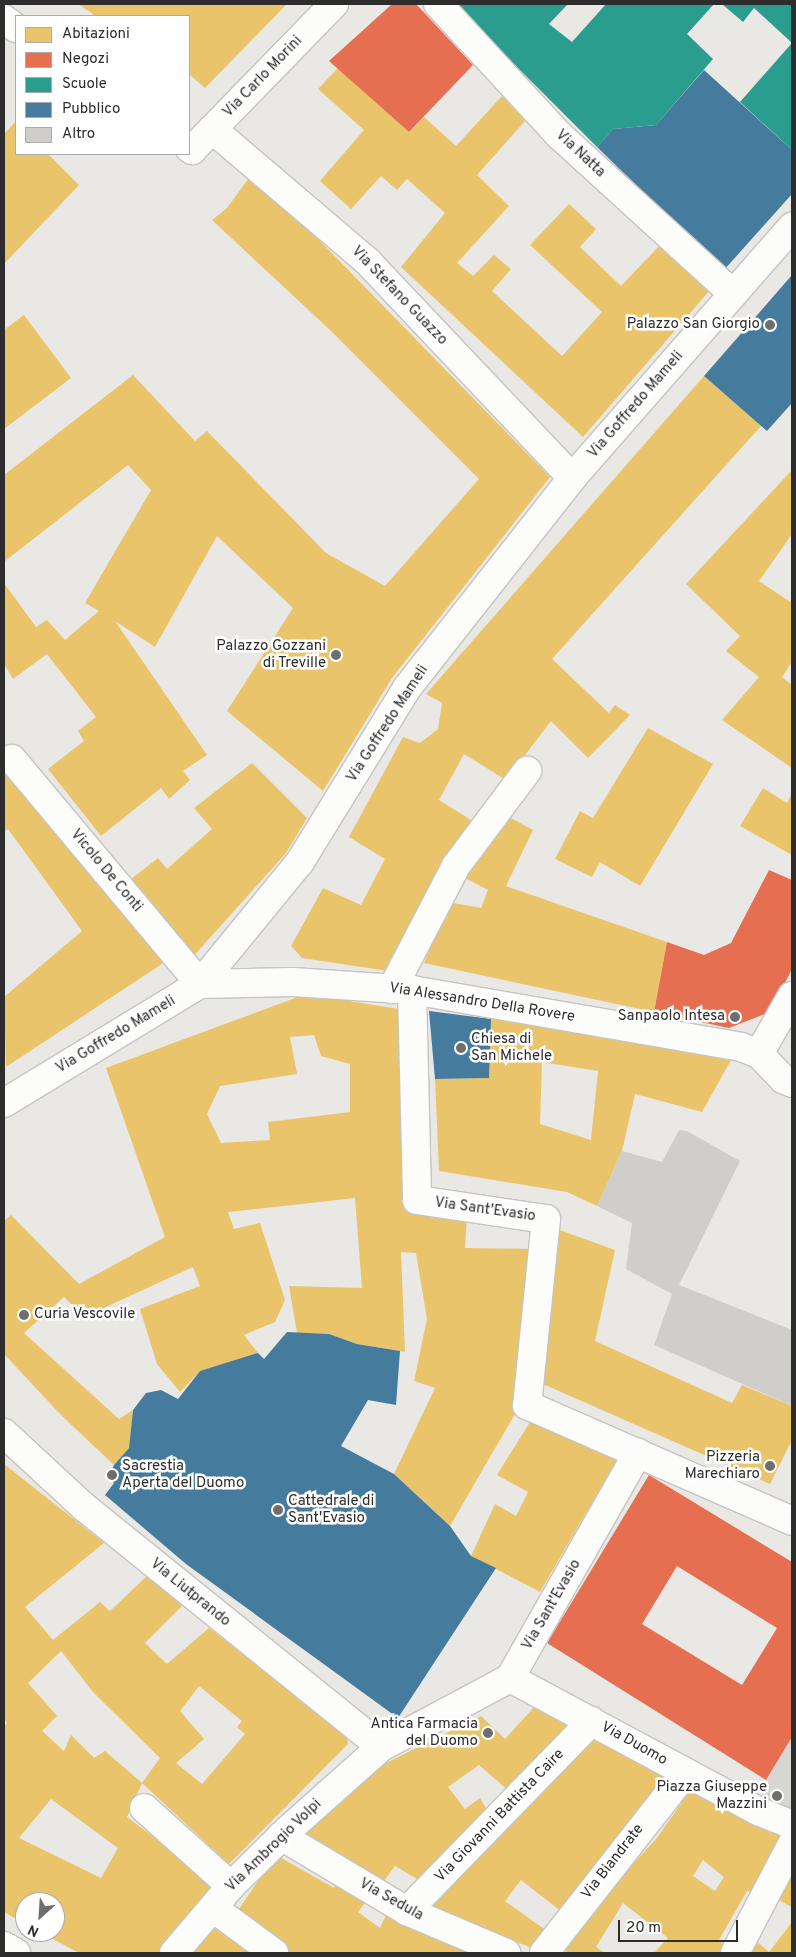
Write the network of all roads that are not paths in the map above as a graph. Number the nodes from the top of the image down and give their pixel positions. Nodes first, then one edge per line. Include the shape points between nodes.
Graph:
1 (334, 4) edge
2 (438, 4) edge
3 (4, 19) edge
4 (15, 27) edge
5 (212, 129) junction
6 (190, 149) edge
7 (792, 227) edge
8 (733, 294) junction
9 (572, 478) junction
10 (12, 759) dead end
11 (526, 771) dead end
12 (200, 984) junction
13 (402, 989) junction
14 (792, 996) edge
15 (760, 1054) junction
16 (792, 1083) edge
17 (4, 1102) edge
18 (4, 1433) edge
19 (638, 1453) junction
20 (792, 1521) edge
21 (510, 1678) junction
22 (592, 1721) junction
23 (381, 1747) junction
24 (685, 1773) junction
25 (144, 1808) dead end
26 (783, 1820) edge
27 (281, 1836) junction
28 (231, 1886) junction
29 (213, 1908) junction
30 (407, 1911) junction
31 (4, 1946) edge
32 (16, 1953) edge
33 (174, 1953) edge
34 (274, 1953) edge
35 (506, 1953) edge
36 (544, 1953) edge
37 (735, 1953) edge

1 - 5 street, Via Carlo Morini
2 - 8 street, Via Natta via 558,134
3 - 4 street
5 - 6 street, Via Carlo Morini
5 - 9 street, Via Stefano Guazzo via 368,262
7 - 8 street, Via Goffredo Mameli
8 - 9 street, Via Goffredo Mameli
9 - 12 street, Via Goffredo Mameli via 408,688 300,862
10 - 12 street, Vicolo De Conti
11 - 13 street via 456,866
12 - 13 street, Via Alessandro Della Rovere via 293,982
12 - 17 street, Via Goffredo Mameli
13 - 15 street, Via Alessandro Della Rovere via 741,1047
13 - 19 street, Via Sant'Evasio via 417,1200 546,1219 527,1405
14 - 15 street
15 - 16 street via 783,1079
18 - 23 street, Via Liutprando via 84,1507
19 - 20 street, Via Sant'Evasio
19 - 21 street, Via Sant'Evasio
21 - 22 street, Via Duomo
21 - 23 street, Via Ambrogio Volpi
22 - 24 street, Via Duomo
22 - 30 street, Via Giovanni Battista Caire
23 - 27 street, Via Ambrogio Volpi
24 - 26 street, Via Duomo
24 - 36 street, Via Biandrate
25 - 28 street
26 - 37 street
27 - 28 street, Via Ambrogio Volpi
27 - 30 street, Via Sedula
28 - 29 street, Via Ambrogio Volpi
29 - 33 street, Via Ambrogio Volpi
29 - 34 street
30 - 35 street, Via Sedula
31 - 32 street

